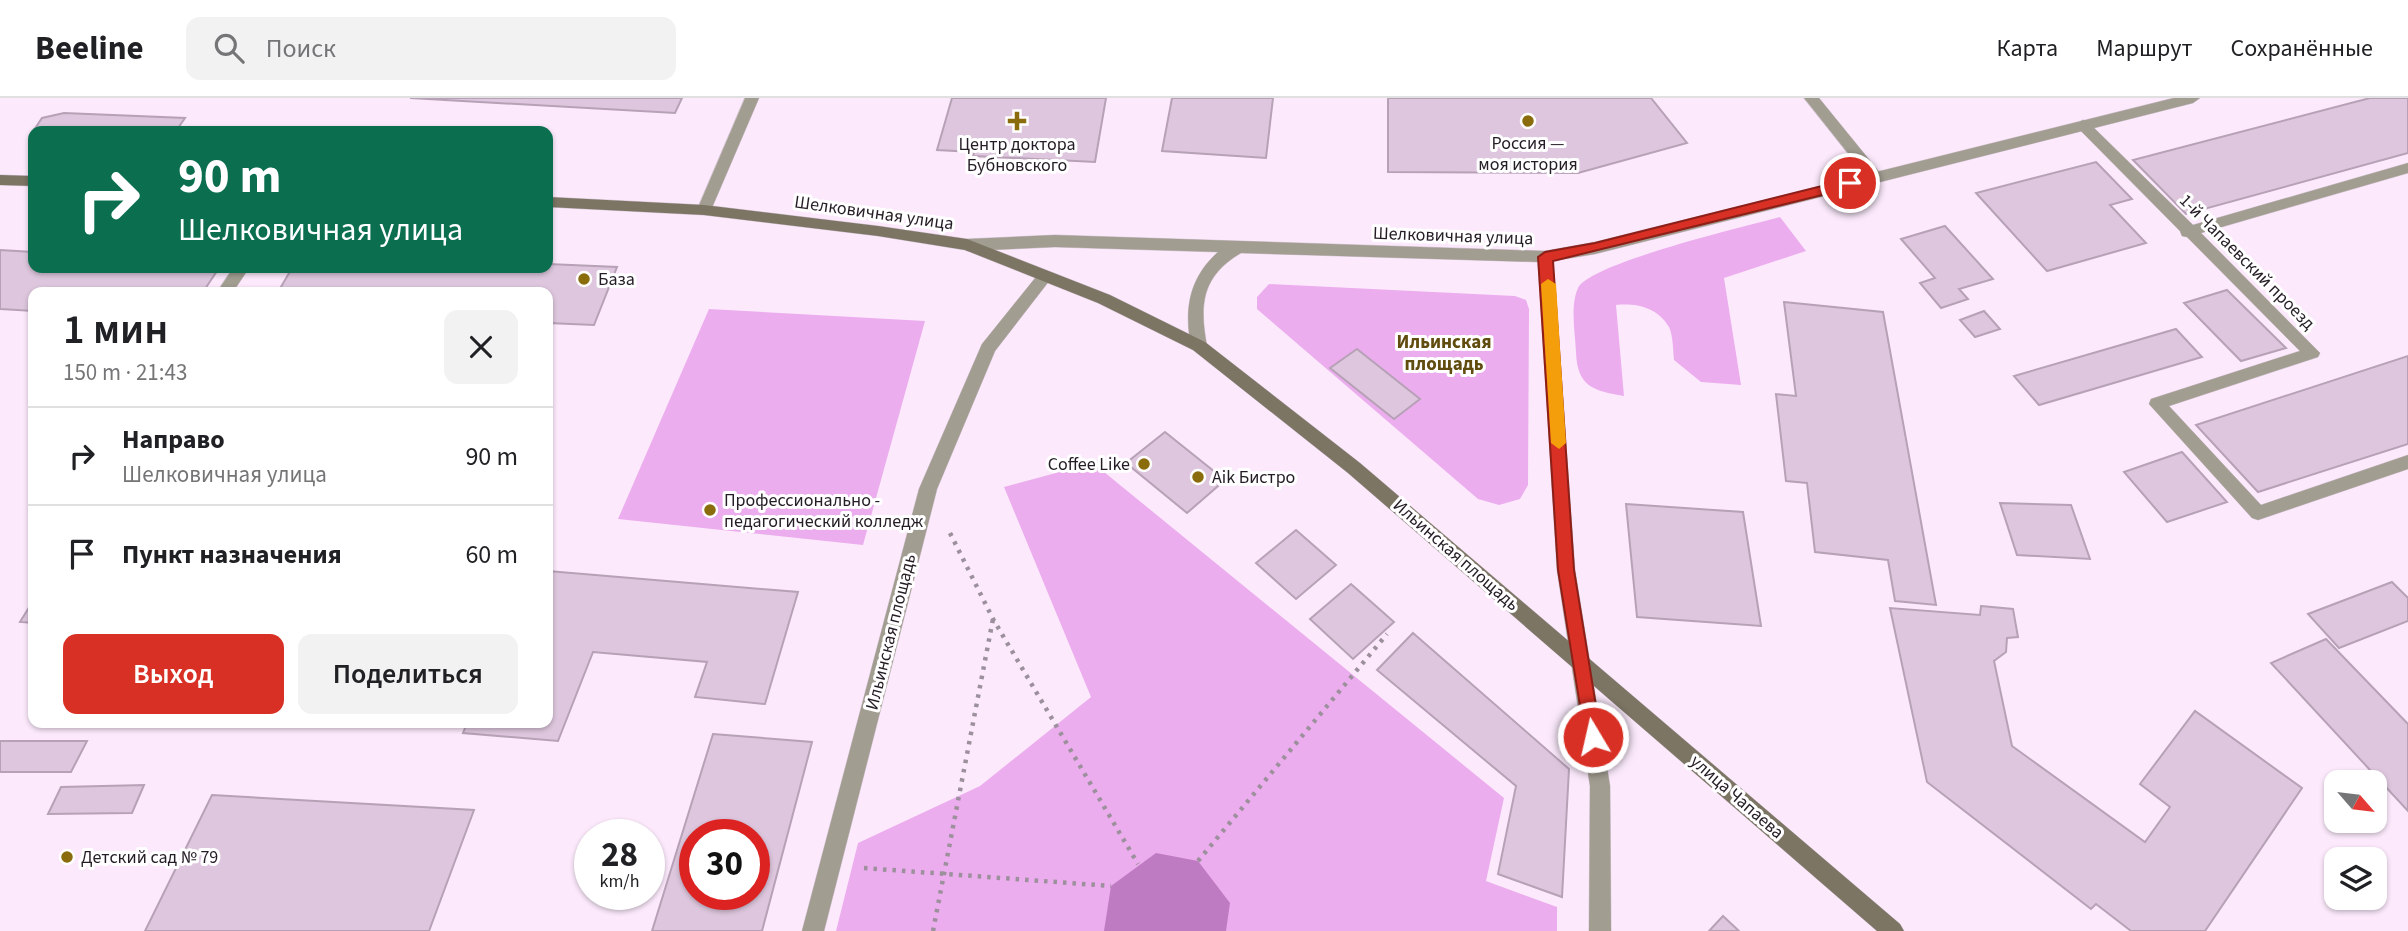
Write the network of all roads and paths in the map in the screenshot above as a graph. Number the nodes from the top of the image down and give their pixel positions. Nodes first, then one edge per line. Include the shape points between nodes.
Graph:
1 (752, 98) edge
2 (1811, 98) edge
3 (2193, 98) edge
4 (2083, 125) junction
5 (2408, 168) edge
6 (1875, 177) junction
7 (0, 180) edge
8 (28, 181) edge
9 (553, 202) edge
10 (704, 210) junction
11 (2187, 232) junction
12 (967, 245) junction
13 (1238, 247) junction
14 (1545, 257) junction
15 (1045, 276) junction
16 (1199, 346) junction
17 (2408, 462) edge
18 (928, 489) junction
19 (993, 619) junction
20 (1387, 634) dead end
21 (1581, 664) junction
22 (1198, 861) dead end
23 (1138, 864) dead end
24 (832, 866) junction
25 (944, 875) junction
26 (1111, 886) dead end
27 (814, 931) edge
28 (933, 931) edge
29 (1600, 931) edge
30 (1893, 931) edge

1 - 10 street
2 - 6 street
3 - 4 street, Шелковичная улица
4 - 6 street, Шелковичная улица
4 - 11 street, 1-й Чапаевский проезд
5 - 11 street
6 - 14 street, Шелковичная улица
7 - 8 street
9 - 10 street, Шелковичная улица
10 - 12 street, Шелковичная улица
11 - 17 street, 1-й Чапаевский проезд via 2312,354 2157,404 2258,513
12 - 13 street, Шелковичная улица via 1055,241
12 - 15 street, Ильинская площадь
13 - 14 street, Шелковичная улица
13 - 16 street via 1222,256 1202,280 1194,322
14 - 21 street via 1566,570
15 - 16 street, Ильинская площадь
15 - 18 street, Ильинская площадь via 988,348
16 - 21 street, Ильинская площадь via 1354,468
18 - 19 path
18 - 24 street, Ильинская площадь
19 - 23 path
19 - 25 path
20 - 22 path
21 - 29 street via 1601,786
21 - 30 street, улица Чапаева
24 - 25 path
24 - 27 street, Ильинская площадь
25 - 26 path
25 - 28 path

